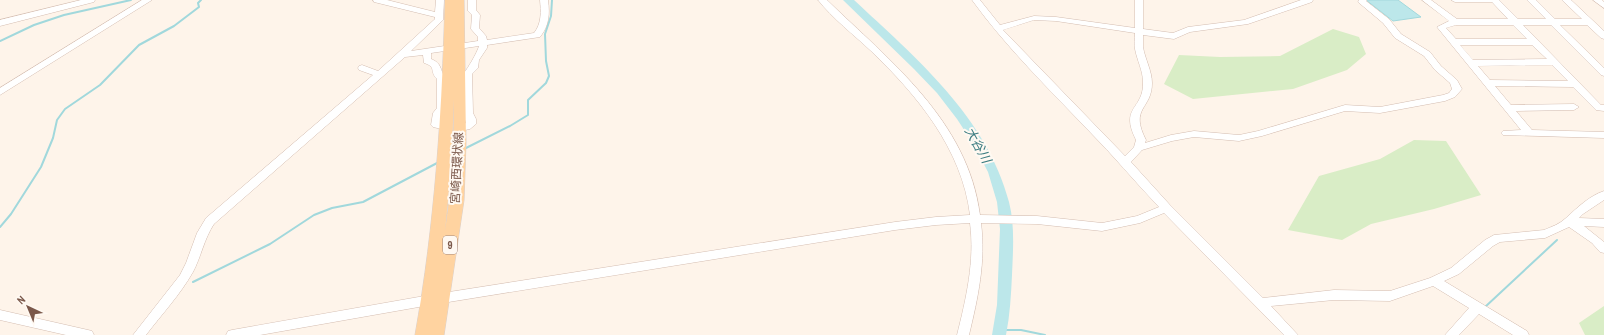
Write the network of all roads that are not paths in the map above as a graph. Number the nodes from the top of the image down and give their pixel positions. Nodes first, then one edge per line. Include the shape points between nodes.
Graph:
1 (91, 0) edge
2 (148, 0) edge
3 (377, 0) edge
4 (440, 0) edge
5 (450, 0) edge
6 (459, 0) edge
7 (472, 0) edge
8 (544, 0) edge
9 (822, 0) edge
10 (976, 0) edge
11 (1139, 0) edge
12 (1309, 0) edge
13 (1363, 0) edge
14 (1426, 0) edge
15 (1455, 0) edge
16 (1494, 0) edge
17 (1531, 0) edge
18 (1566, 0) edge
19 (1597, 0) edge
20 (1604, 6) edge
21 (440, 16) junction
22 (1455, 22) junction
23 (1515, 22) junction
24 (1554, 22) junction
25 (1589, 22) junction
26 (0, 23) edge
27 (997, 29) junction
28 (1139, 31) junction
29 (1604, 36) edge
30 (1454, 42) junction
31 (1534, 42) junction
32 (482, 43) junction
33 (458, 47) junction
34 (427, 51) junction
35 (402, 55) junction
36 (1470, 62) junction
37 (1554, 62) junction
38 (362, 68) dead end
39 (1604, 73) edge
40 (379, 74) junction
41 (1488, 83) junction
42 (1575, 84) junction
43 (0, 92) edge
44 (1574, 107) dead end
45 (1508, 108) junction
46 (1604, 108) edge
47 (446, 127) junction
48 (460, 128) junction
49 (1506, 133) dead end
50 (1529, 133) junction
51 (1604, 135) edge
52 (1139, 148) junction
53 (1125, 162) junction
54 (1604, 195) edge
55 (1166, 208) junction
56 (979, 219) junction
57 (1569, 222) junction
58 (1604, 223) edge
59 (1604, 249) edge
60 (1434, 281) junction
61 (436, 299) junction
62 (1260, 303) junction
63 (1478, 307) junction
64 (0, 315) edge
65 (88, 335) edge
66 (139, 335) edge
67 (232, 335) edge
68 (423, 335) edge
69 (436, 335) edge
70 (963, 335) edge
71 (1292, 335) edge
72 (1451, 335) edge
73 (1523, 335) edge

1 - 26 street
2 - 43 street
3 - 21 street
4 - 21 street
5 - 33 main road, 宮崎西環状線 / 9
6 - 33 main road, 宮崎西環状線 / 9
7 - 32 street via 472,11 476,15 475,29 482,36
8 - 32 street via 546,14 537,35
9 - 56 street via 906,81 938,123 964,172
10 - 27 street
11 - 28 street
12 - 28 street via 1245,22 1188,30 1174,36
13 - 52 street via 1366,6 1388,23 1395,34 1427,54 1454,82 1457,89 1452,95 1380,110 1345,108 1239,138 1194,134
14 - 22 street
15 - 16 street
16 - 23 street
17 - 24 street
18 - 25 street
19 - 20 street
21 - 35 street via 439,20
22 - 23 street
22 - 30 street via 1441,27
23 - 24 street
23 - 31 street
24 - 25 street
24 - 39 street
25 - 29 street
27 - 28 street via 1034,18
27 - 53 street
28 - 52 street via 1139,47 1148,81 1147,94 1135,113 1135,128 1141,140
30 - 31 street
30 - 36 street
31 - 37 street
32 - 33 street
32 - 48 street via 483,48 475,60 474,68 468,73 468,113 471,124
33 - 34 street
33 - 47 main road, 宮崎西環状線 / 9
33 - 48 main road, 宮崎西環状線 / 9
34 - 35 street
34 - 47 street via 426,61 434,63 441,78 442,108 438,113 436,125
35 - 40 street
36 - 37 street
36 - 41 street
37 - 42 street
38 - 40 street
40 - 66 street via 210,221 200,236 189,268
41 - 42 street
41 - 45 street
42 - 46 street via 1598,108
44 - 45 street
45 - 50 street
47 - 61 main road, 宮崎西環状線 / 9
48 - 61 main road, 宮崎西環状線 / 9 via 457,200
49 - 50 street
50 - 51 street
52 - 53 street
53 - 55 street
54 - 57 street via 1579,211
55 - 56 street via 1140,219 1102,227 1037,220
55 - 62 street
56 - 61 street via 895,226
56 - 70 street via 975,271
57 - 58 street
57 - 59 street via 1596,240
57 - 60 street via 1545,234 1498,238 1455,271
60 - 62 street via 1390,296 1334,295
60 - 63 street
61 - 67 street
61 - 68 main road, 宮崎西環状線 / 9
61 - 69 main road, 宮崎西環状線 / 9
62 - 71 street
63 - 72 street
63 - 73 street
64 - 65 street

